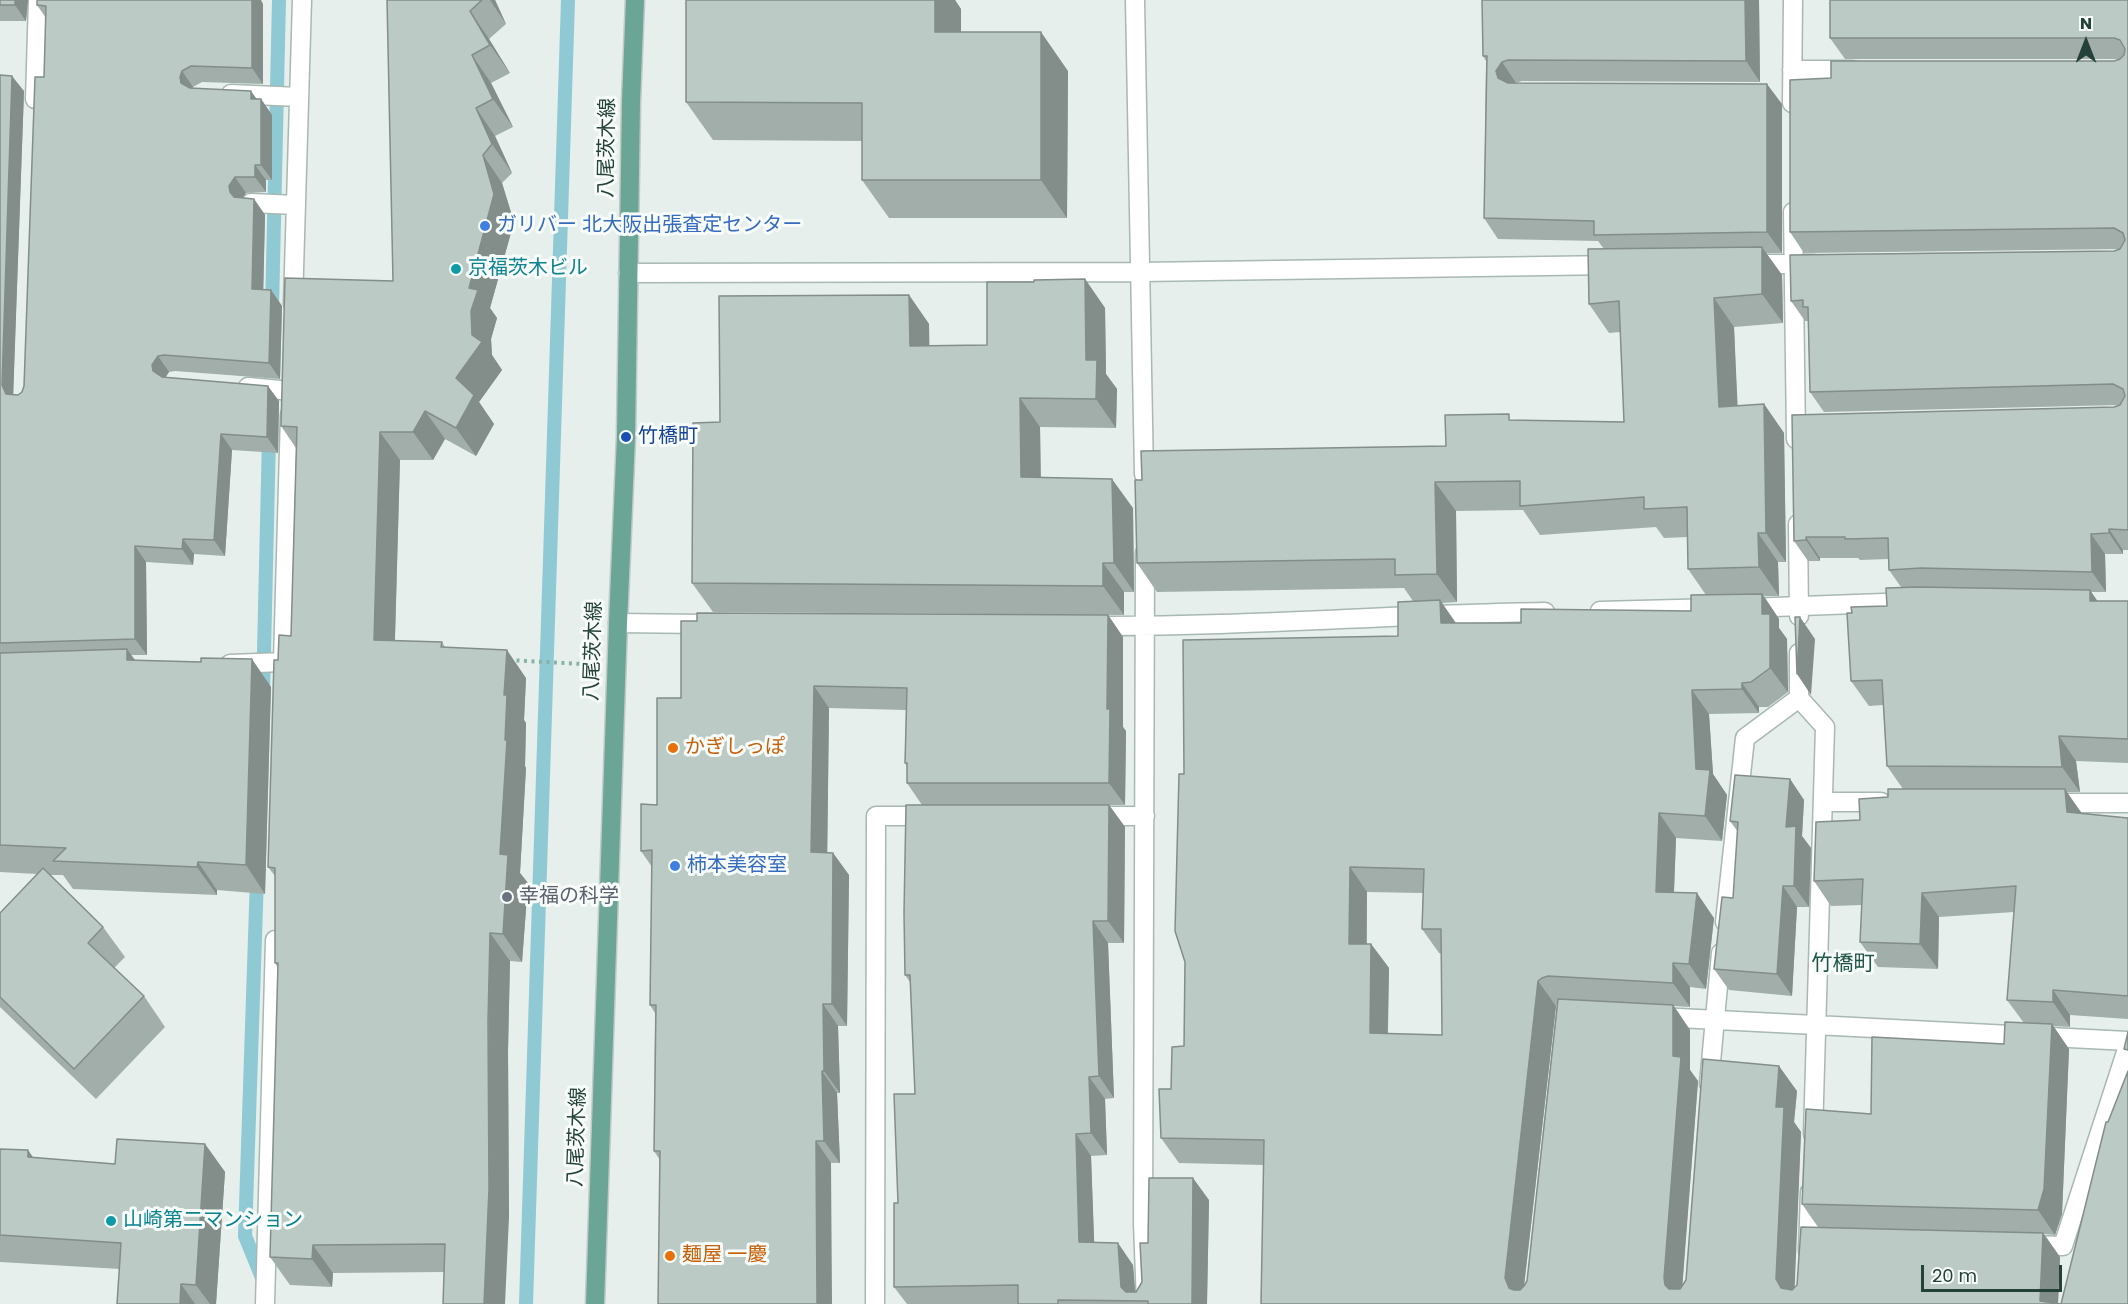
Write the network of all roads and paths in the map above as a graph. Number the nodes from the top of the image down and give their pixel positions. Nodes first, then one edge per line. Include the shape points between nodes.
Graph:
1 (38, 0) edge
2 (302, 0) edge
3 (635, 0) edge
4 (1136, 0) edge
5 (1793, 0) edge
6 (1792, 70) junction
7 (1876, 70) edge
8 (213, 94) edge
9 (282, 96) junction
10 (1792, 116) edge
11 (34, 118) edge
12 (1792, 196) edge
13 (1829, 263) edge
14 (1734, 264) edge
15 (1793, 264) junction
16 (1627, 265) edge
17 (1141, 272) junction
18 (628, 273) junction
19 (293, 321) edge
20 (230, 386) edge
21 (1797, 458) edge
22 (1144, 496) edge
23 (1797, 504) edge
24 (1144, 532) edge
25 (1924, 601) edge
26 (1799, 607) junction
27 (1564, 611) edge
28 (1587, 611) edge
29 (618, 623) junction
30 (723, 624) edge
31 (1075, 626) edge
32 (1146, 626) junction
33 (497, 660) edge
34 (209, 664) edge
35 (616, 665) junction
36 (1799, 698) junction
37 (1823, 802) junction
38 (1893, 802) edge
39 (2034, 803) edge
40 (2128, 803) edge
41 (946, 816) edge
42 (1075, 816) edge
43 (1145, 816) junction
44 (276, 924) edge
45 (1645, 1017) edge
46 (1714, 1020) junction
47 (1817, 1025) junction
48 (2128, 1041) edge
49 (2128, 1046) edge
50 (1707, 1103) edge
51 (1812, 1156) edge
52 (1811, 1180) edge
53 (1808, 1240) junction
54 (1832, 1241) edge
55 (2017, 1245) edge
56 (1807, 1272) edge
57 (265, 1304) edge
58 (595, 1304) edge
59 (875, 1304) edge
60 (1146, 1304) edge

1 - 11 street
2 - 9 street
3 - 18 main road, 八尾茨木線
4 - 17 street
5 - 6 street
6 - 7 street
6 - 10 street via 1786,93
8 - 9 street
9 - 19 street via 274,204
12 - 15 street
13 - 15 street
14 - 15 street
15 - 21 street via 1802,423
16 - 17 street
17 - 18 street
17 - 22 street
18 - 29 main road, 八尾茨木線
20 - 34 street via 281,387 273,665
23 - 26 street
24 - 32 street
25 - 26 street
26 - 28 street
26 - 36 street
27 - 32 street
29 - 30 street
29 - 35 main road, 八尾茨木線
31 - 32 street
32 - 43 street
33 - 35 path
35 - 58 main road, 八尾茨木線
36 - 37 street via 1825,727
36 - 46 street via 1745,738
37 - 38 street
37 - 47 street
39 - 40 street
41 - 59 street via 876,816
42 - 43 street
43 - 60 street
44 - 57 street
45 - 46 street
46 - 47 street
46 - 50 street
47 - 48 street
47 - 51 street
49 - 55 street via 2063,1246
52 - 53 street
53 - 54 street
53 - 56 street

